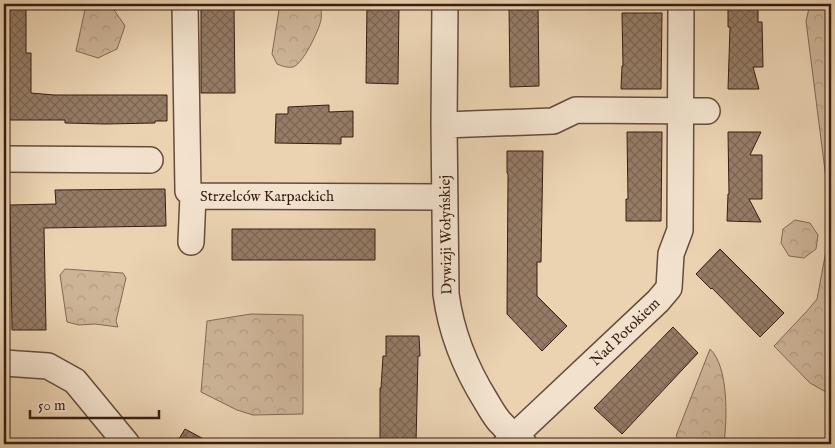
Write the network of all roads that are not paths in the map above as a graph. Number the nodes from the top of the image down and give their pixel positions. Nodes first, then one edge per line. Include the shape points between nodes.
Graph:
1 (186, 4) edge
2 (446, 4) edge
3 (680, 6) dead end
4 (680, 111) junction
5 (707, 111) dead end
6 (444, 125) junction
7 (4, 159) edge
8 (150, 160) dead end
9 (193, 196) junction
10 (445, 197) junction
11 (191, 242) dead end
12 (4, 363) edge
13 (515, 442) edge
14 (127, 444) edge

1 - 9 street, Strzelców Karpackich via 188,191
2 - 6 street, Dywizji Wołyńskiej
3 - 4 street, Nad Potokiem
4 - 5 street
4 - 6 street via 576,110 553,121
4 - 13 street, Nad Potokiem via 680,230 670,254 669,288
6 - 10 street, Dywizji Wołyńskiej
7 - 8 street
9 - 10 street, Strzelców Karpackich
9 - 11 street
10 - 13 street, Dywizji Wołyńskiej via 446,294 452,324 480,390
12 - 14 street via 48,366 75,381

